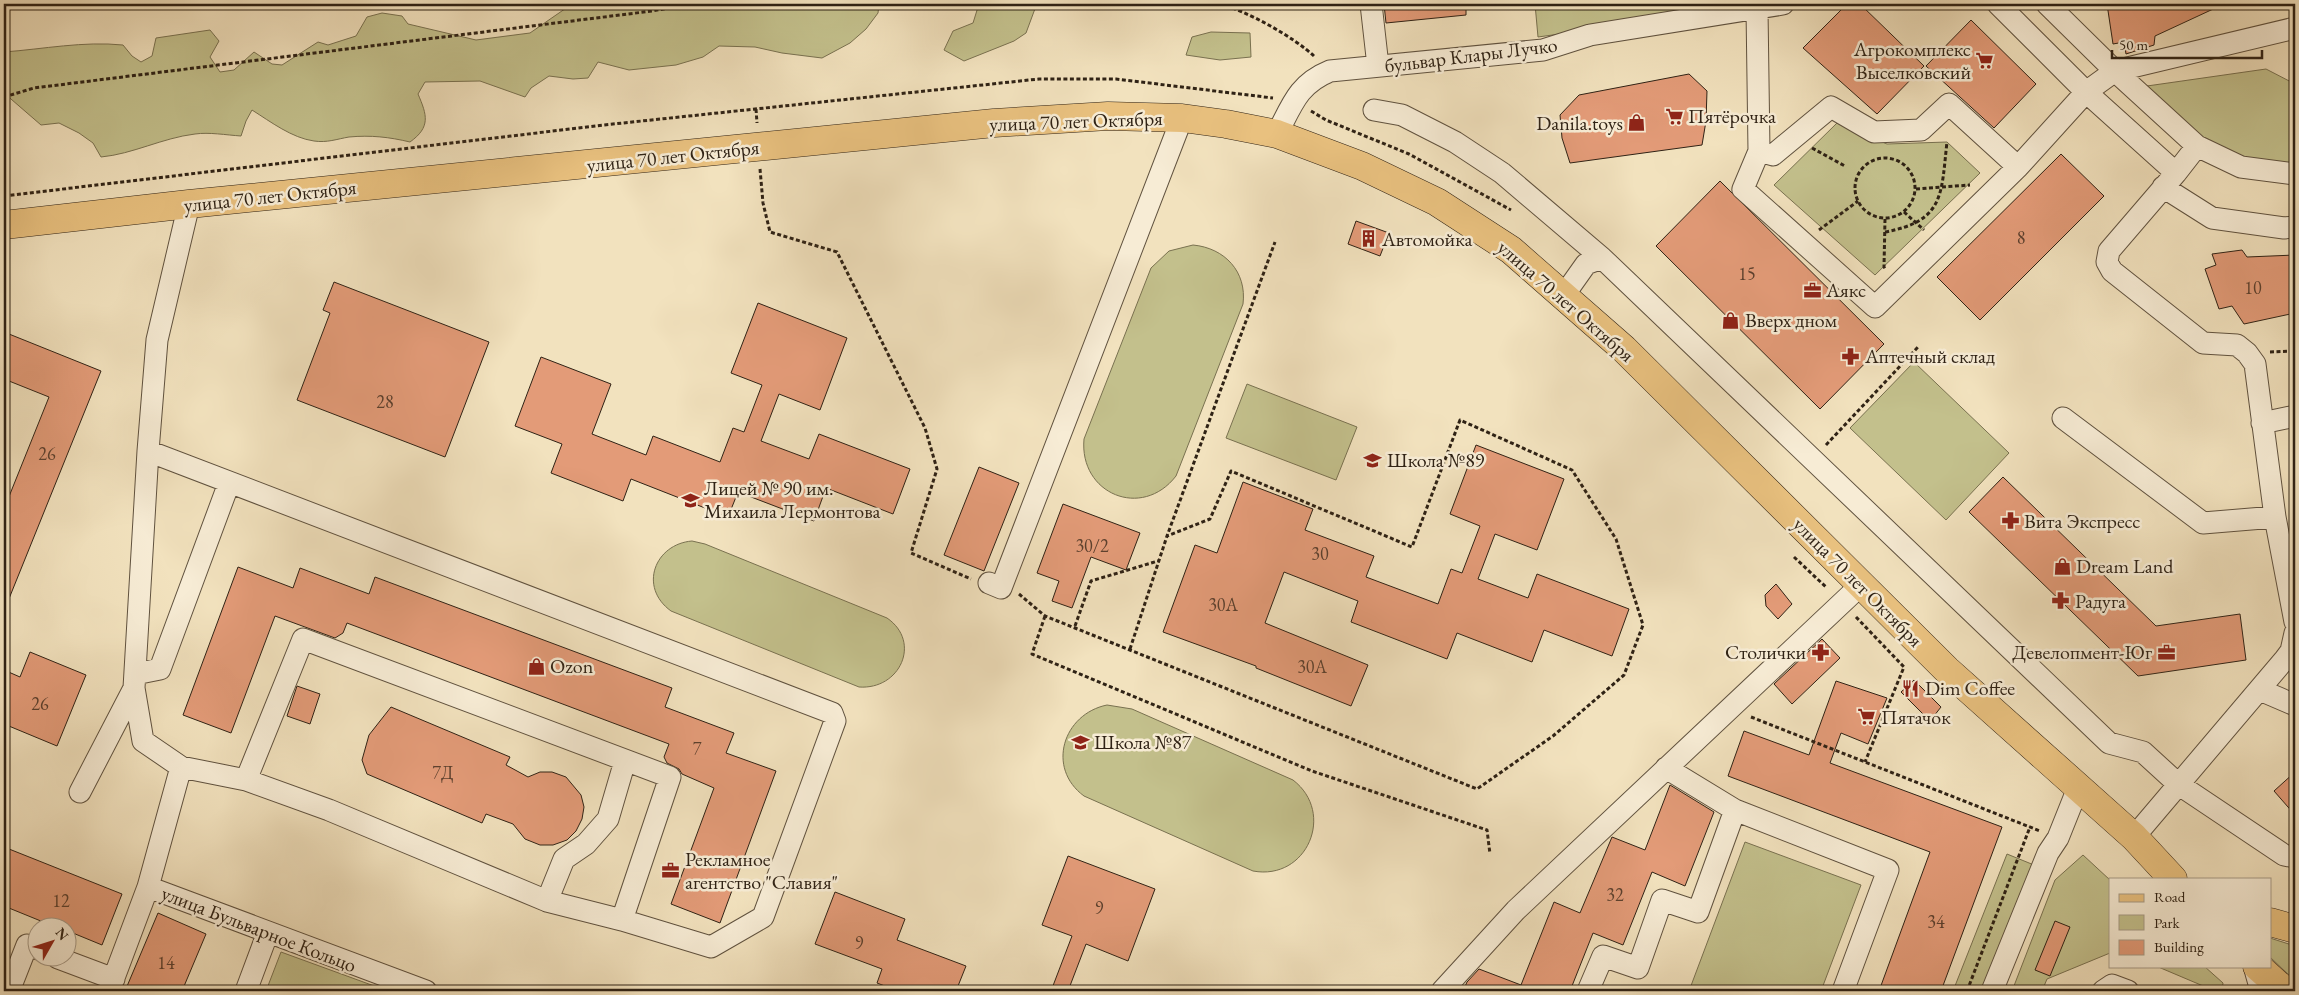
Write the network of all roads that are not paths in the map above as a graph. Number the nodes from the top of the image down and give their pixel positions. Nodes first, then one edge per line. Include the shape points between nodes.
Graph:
1 (1370, 4) edge
2 (1783, 4) edge
3 (1998, 4) edge
4 (2047, 4) edge
5 (1757, 9) junction
6 (2295, 28) edge
7 (1378, 66) junction
8 (2115, 71) junction
9 (2086, 92) junction
10 (1374, 110) dead end
11 (1182, 118) junction
12 (1277, 134) junction
13 (2197, 146) junction
14 (1759, 151) junction
15 (2018, 167) junction
16 (2295, 174) edge
17 (2170, 180) junction
18 (189, 204) junction
19 (4, 225) edge
20 (2295, 227) edge
21 (1602, 258) junction
22 (1564, 295) junction
23 (2295, 416) edge
24 (2063, 418) dead end
25 (2262, 423) junction
26 (148, 451) junction
27 (229, 483) junction
28 (2275, 517) junction
29 (995, 585) road end
30 (1852, 594) junction
31 (2295, 622) edge
32 (2295, 634) edge
33 (135, 681) junction
34 (2260, 690) junction
35 (2295, 705) edge
36 (625, 761) junction
37 (181, 767) junction
38 (1666, 768) junction
39 (246, 780) junction
40 (2178, 784) junction
41 (2078, 788) junction
42 (80, 792) dead end
43 (1735, 810) junction
44 (2134, 837) junction
45 (2295, 857) edge
46 (2172, 878) edge
47 (2188, 878) edge
48 (148, 886) junction
49 (547, 901) junction
50 (622, 920) junction
51 (2272, 923) edge
52 (2295, 929) edge
53 (268, 932) junction
54 (28, 946) edge
55 (78, 968) edge
56 (2255, 968) edge
57 (2257, 968) edge
58 (112, 985) edge
59 (9, 991) edge
60 (246, 991) edge
61 (426, 991) edge
62 (1442, 991) edge
63 (1588, 991) edge
64 (1843, 991) edge
65 (1992, 991) edge
66 (2103, 991) edge
67 (2128, 991) edge
68 (2261, 991) edge
69 (2285, 991) edge

1 - 7 street
2 - 5 street, бульвар Клары Лучко
3 - 9 street
4 - 8 street
5 - 7 street, бульвар Клары Лучко via 1590,36 1543,50
5 - 14 street
6 - 8 street
7 - 12 street, бульвар Клары Лучко via 1330,71 1314,77 1303,87
8 - 9 street
8 - 13 street
9 - 15 street
9 - 17 street
10 - 21 street via 1402,115 1455,142 1502,173
11 - 12 main road, улица 70 лет Октября
11 - 18 main road, улица 70 лет Октября via 1108,116 994,123
11 - 29 street
12 - 22 main road, улица 70 лет Октября via 1362,166 1438,202 1511,250
13 - 16 street via 2241,167
13 - 17 street
14 - 15 street via 1773,155 1831,106 1874,132 1921,130 1949,104
14 - 15 street via 1742,189 1875,307
17 - 20 street via 2212,218
17 - 25 street via 2109,251 2108,262 2112,271 2204,344 2237,345 2247,354 2255,364
18 - 19 main road, улица 70 лет Октября
18 - 26 street via 157,340
21 - 22 street via 1586,264
21 - 40 street via 2109,743 2143,752
22 - 30 main road, улица 70 лет Октября via 1624,349
23 - 25 street
24 - 28 street via 2203,523
25 - 28 street
26 - 27 street
26 - 33 street
27 - 33 street via 160,669
27 - 50 street via 832,713 835,721 763,917 711,948
28 - 31 street
30 - 38 street
30 - 41 main road, улица 70 лет Октября via 1947,670
32 - 34 street via 2291,651
33 - 37 street via 142,741
33 - 42 street
34 - 35 street
34 - 40 street
36 - 39 street via 303,639
36 - 49 street via 608,819 586,844 564,858
36 - 50 street via 670,777
37 - 39 street
37 - 48 street
38 - 43 street
38 - 62 street via 1516,910
39 - 49 street via 329,810
40 - 44 street
40 - 45 street via 2284,855
41 - 44 main road, улица 70 лет Октября
41 - 65 street
43 - 63 street via 1698,912 1662,900 1638,968 1603,956
43 - 64 street via 1888,870
44 - 46 main road, улица 70 лет Октября
44 - 47 main road
48 - 53 street, улица Бульварное Кольцо
48 - 58 street
49 - 50 street
51 - 52 main road
53 - 60 street
53 - 61 street, улица Бульварное Кольцо
54 - 59 street
55 - 58 street
56 - 68 street
57 - 69 main road
66 - 67 street via 2112,985

